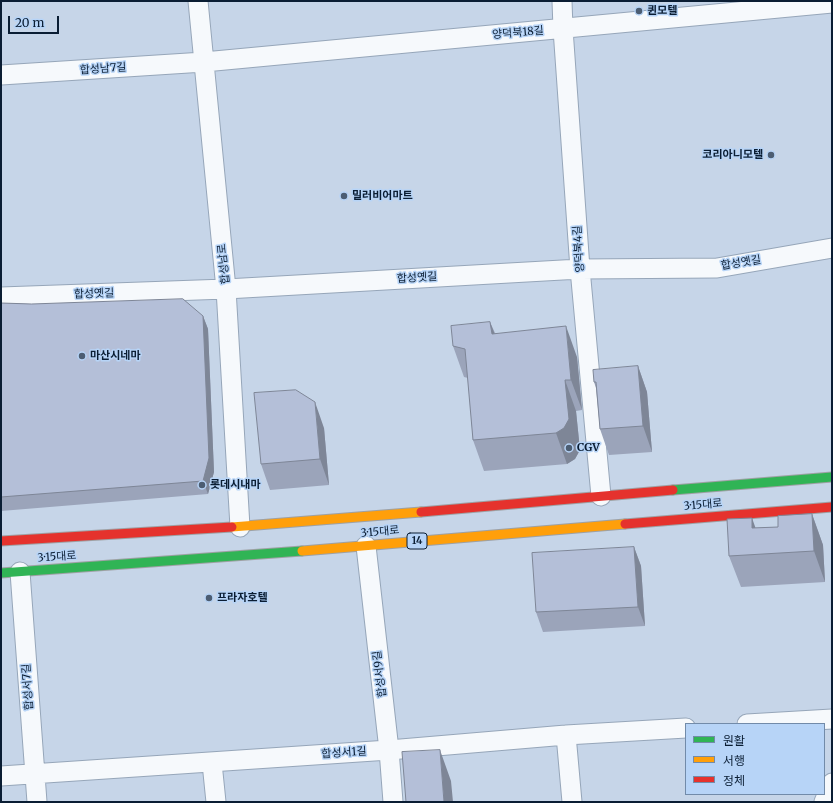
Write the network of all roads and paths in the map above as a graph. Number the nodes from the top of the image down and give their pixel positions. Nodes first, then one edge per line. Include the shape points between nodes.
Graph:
1 (198, 1) edge
2 (562, 1) edge
3 (832, 3) edge
4 (564, 29) junction
5 (204, 62) junction
6 (1, 75) edge
7 (832, 248) edge
8 (580, 269) junction
9 (226, 289) junction
10 (1, 297) edge
11 (832, 477) edge
12 (601, 496) junction
13 (832, 507) edge
14 (240, 527) junction
15 (1, 541) edge
16 (366, 546) junction
17 (20, 572) junction
18 (1, 573) edge
19 (832, 719) edge
20 (764, 723) edge
21 (685, 728) edge
22 (566, 735) junction
23 (389, 750) junction
24 (212, 763) junction
25 (34, 774) junction
26 (1, 776) edge
27 (832, 783) edge
28 (37, 802) edge
29 (216, 802) edge
30 (393, 802) edge
31 (572, 802) edge
32 (824, 802) edge

1 - 5 street, 합성남로
2 - 4 street, 양덕북4길
3 - 4 street, 양덕북18길
4 - 5 street, 양덕북18길
4 - 8 street, 양덕북4길
5 - 6 street, 합성남7길
5 - 9 street, 합성남로
7 - 8 street, 합성옛길 via 717,268
8 - 9 street, 합성옛길
8 - 12 street, 양덕북4길
9 - 10 street, 합성옛길
9 - 14 street, 합성남로
11 - 12 main road, 3·15대로
12 - 14 main road, 3·15대로
13 - 16 main road, 3·15대로 / 14
14 - 15 main road, 3·15대로
16 - 17 main road, 3·15대로 / 14
16 - 23 street, 합성서9길
17 - 18 main road, 3·15대로 / 14
17 - 25 street, 합성서7길
19 - 20 street
21 - 22 street, 합성서1길
22 - 23 street, 합성서1길
22 - 31 street
23 - 24 street, 합성서1길
23 - 30 street, 합성서9길
24 - 25 street, 합성서1길
24 - 29 street
25 - 26 street, 합성서1길
25 - 28 street, 합성서7길
27 - 32 street

